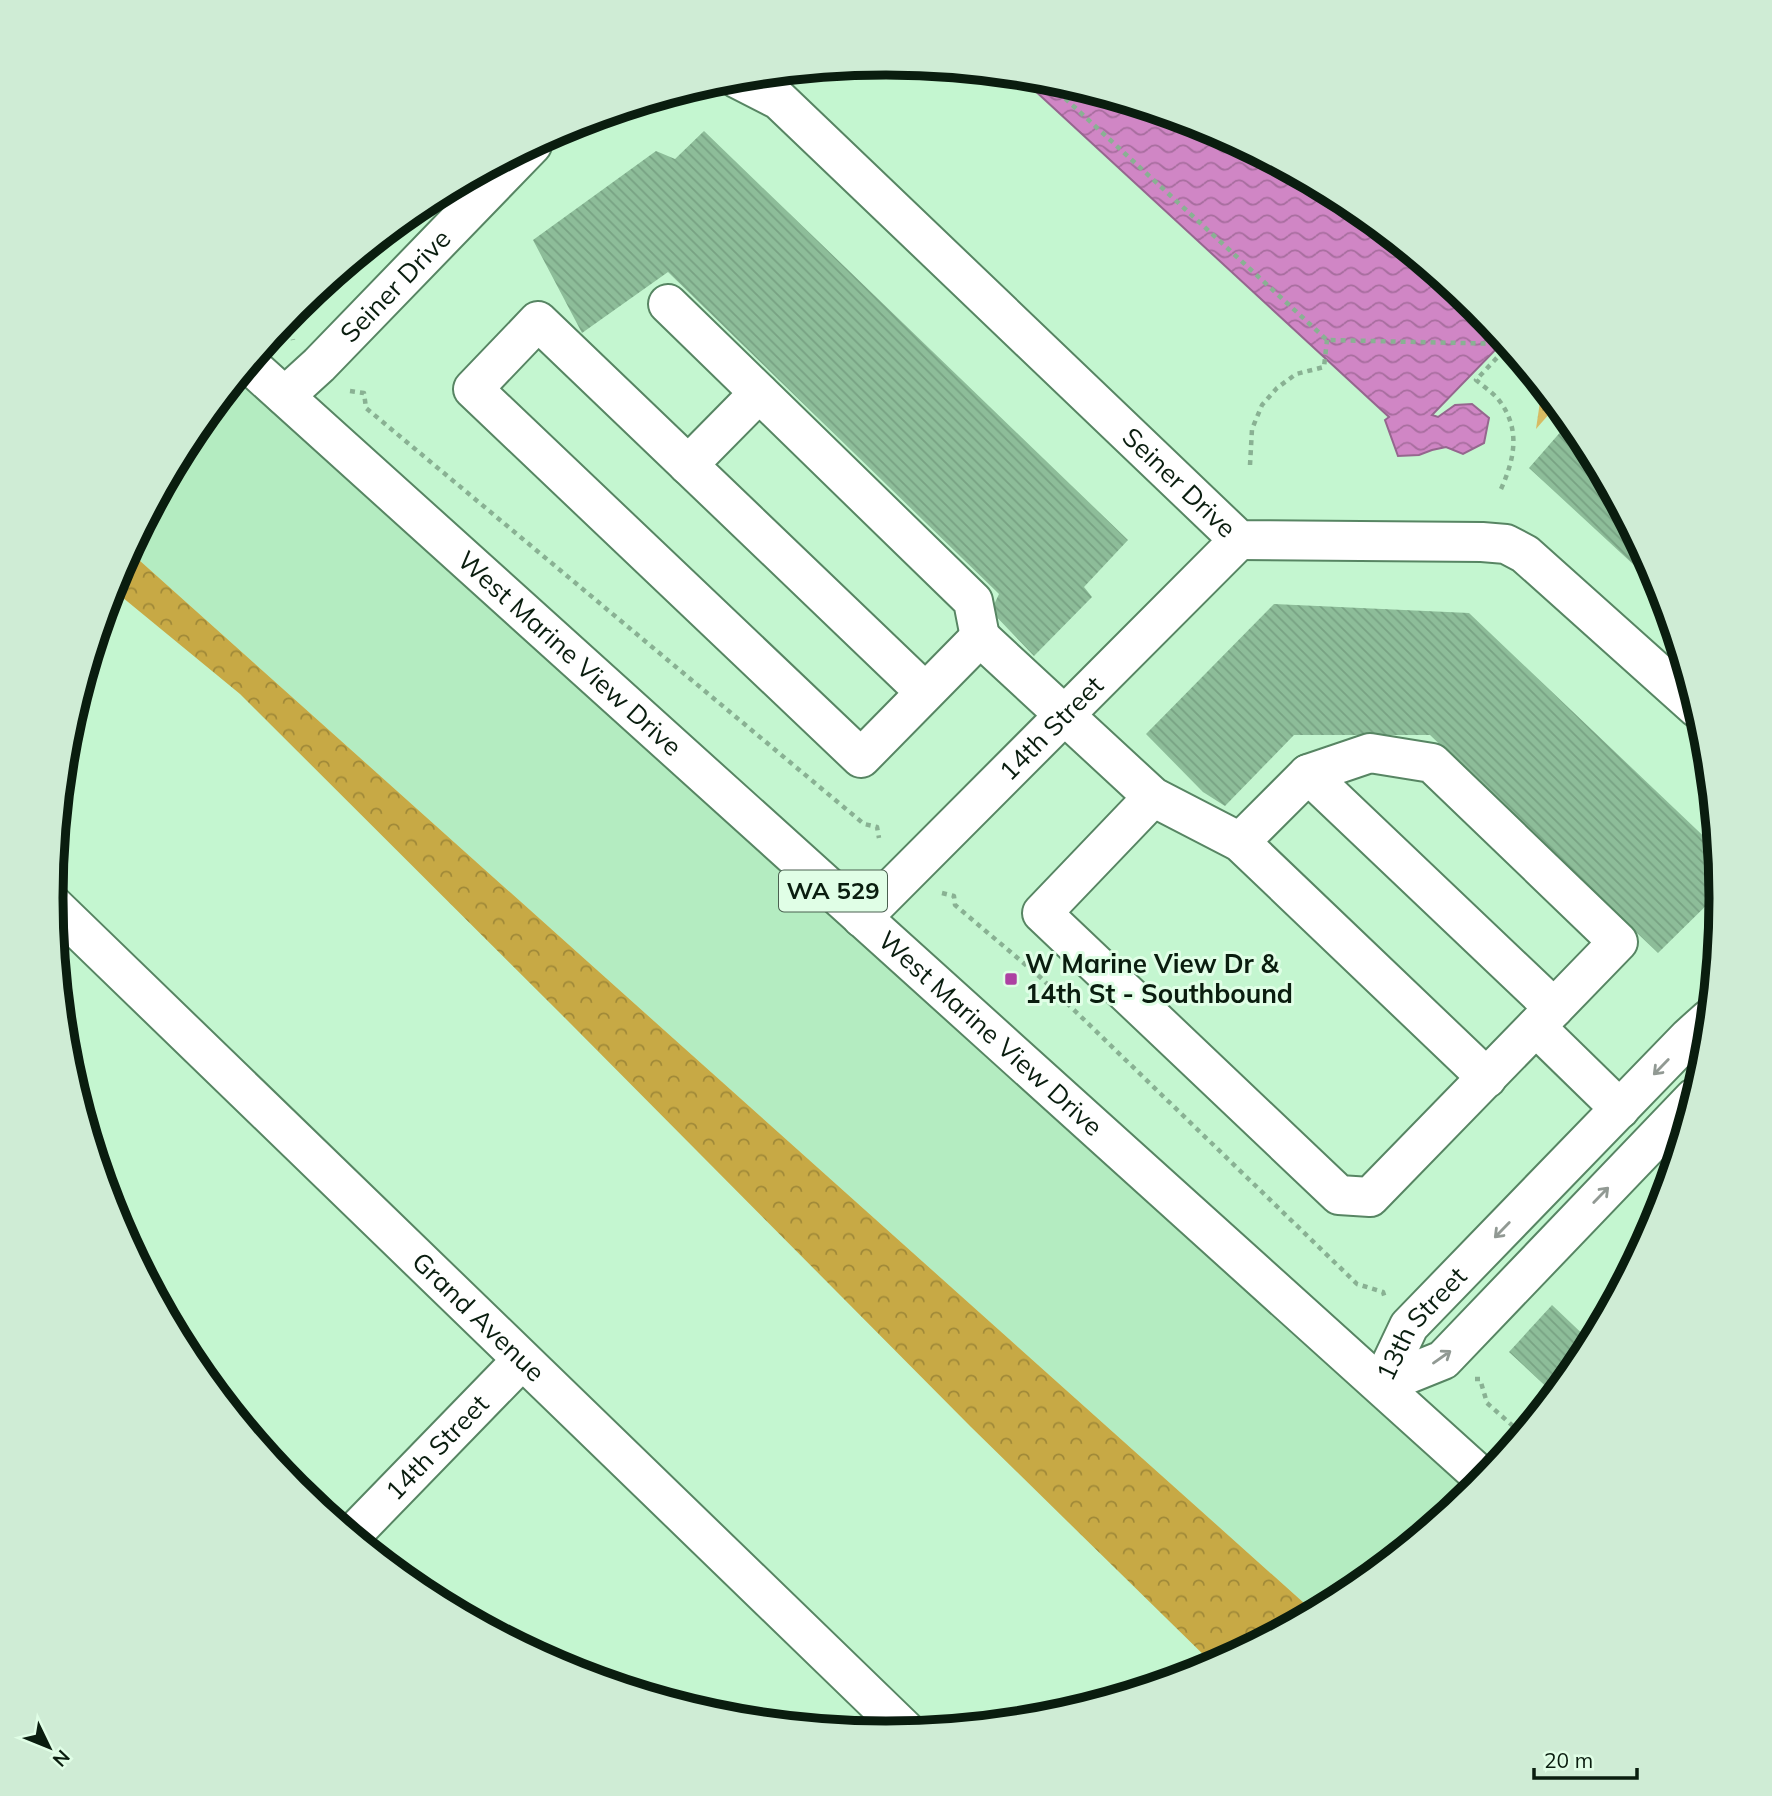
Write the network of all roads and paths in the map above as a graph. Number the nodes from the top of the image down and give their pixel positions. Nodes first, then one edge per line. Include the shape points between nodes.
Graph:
1 (752, 86) edge
2 (1060, 94) edge
3 (488, 178) edge
4 (452, 205) edge
5 (668, 304) dead end
6 (288, 333) edge
7 (1327, 340) junction
8 (293, 341) dead end
9 (1495, 345) edge
10 (1501, 351) edge
11 (255, 370) edge
12 (350, 391) dead end
13 (759, 393) junction
14 (285, 396) junction
15 (688, 465) junction
16 (1250, 465) dead end
17 (1501, 489) dead end
18 (1239, 540) junction
19 (980, 637) junction
20 (925, 692) junction
21 (1684, 696) edge
22 (1065, 714) junction
23 (1308, 774) junction
24 (1153, 797) junction
25 (878, 838) dead end
26 (1240, 842) junction
27 (942, 893) dead end
28 (64, 915) edge
29 (862, 918) junction
30 (1545, 1018) junction
31 (1698, 1030) edge
32 (1487, 1078) junction
33 (1620, 1109) junction
34 (1681, 1112) edge
35 (1386, 1302) dead end
36 (522, 1360) junction
37 (1466, 1380) dead end
38 (1381, 1385) junction
39 (1515, 1428) edge
40 (1476, 1472) edge
41 (358, 1529) edge
42 (894, 1721) edge

1 - 18 street, Seiner Drive via 779,100
2 - 7 path
3 - 4 street, Seiner Drive
4 - 14 street, Seiner Drive via 319,365
5 - 13 street
6 - 8 path
7 - 9 path
7 - 16 path via 1324,367 1296,374 1262,405 1252,429
10 - 17 path via 1476,380 1497,398 1511,422 1514,450
11 - 14 street, West Marine View Drive / WA 529
12 - 25 path via 364,393 366,408 376,417 864,824 877,827
13 - 15 street
13 - 19 street via 973,601
14 - 29 street, West Marine View Drive / WA 529
15 - 20 street
15 - 20 street via 538,321 473,389 861,758
18 - 21 street, Seiner Drive via 1506,544 1524,554
18 - 22 street, 14th Street
19 - 20 street
19 - 22 street
22 - 24 street
22 - 29 street, 14th Street
23 - 26 street
23 - 30 street
23 - 30 street via 1370,753 1432,763 1618,942
24 - 26 street
24 - 32 street via 1042,913 1339,1195 1370,1197
26 - 32 street
27 - 35 path via 954,896 955,905 1040,977 1357,1283 1383,1292
28 - 36 street, Grand Avenue
29 - 38 street, West Marine View Drive / WA 529
30 - 32 street
30 - 33 street
31 -> 33 street, 13th Street
33 -> 38 street, 13th Street via 1409,1326
38 -> 34 street, 13th Street via 1443,1360
36 - 41 street, 14th Street
36 - 42 street, Grand Avenue
37 - 39 path via 1480,1378 1487,1403
38 - 40 street, West Marine View Drive / WA 529

